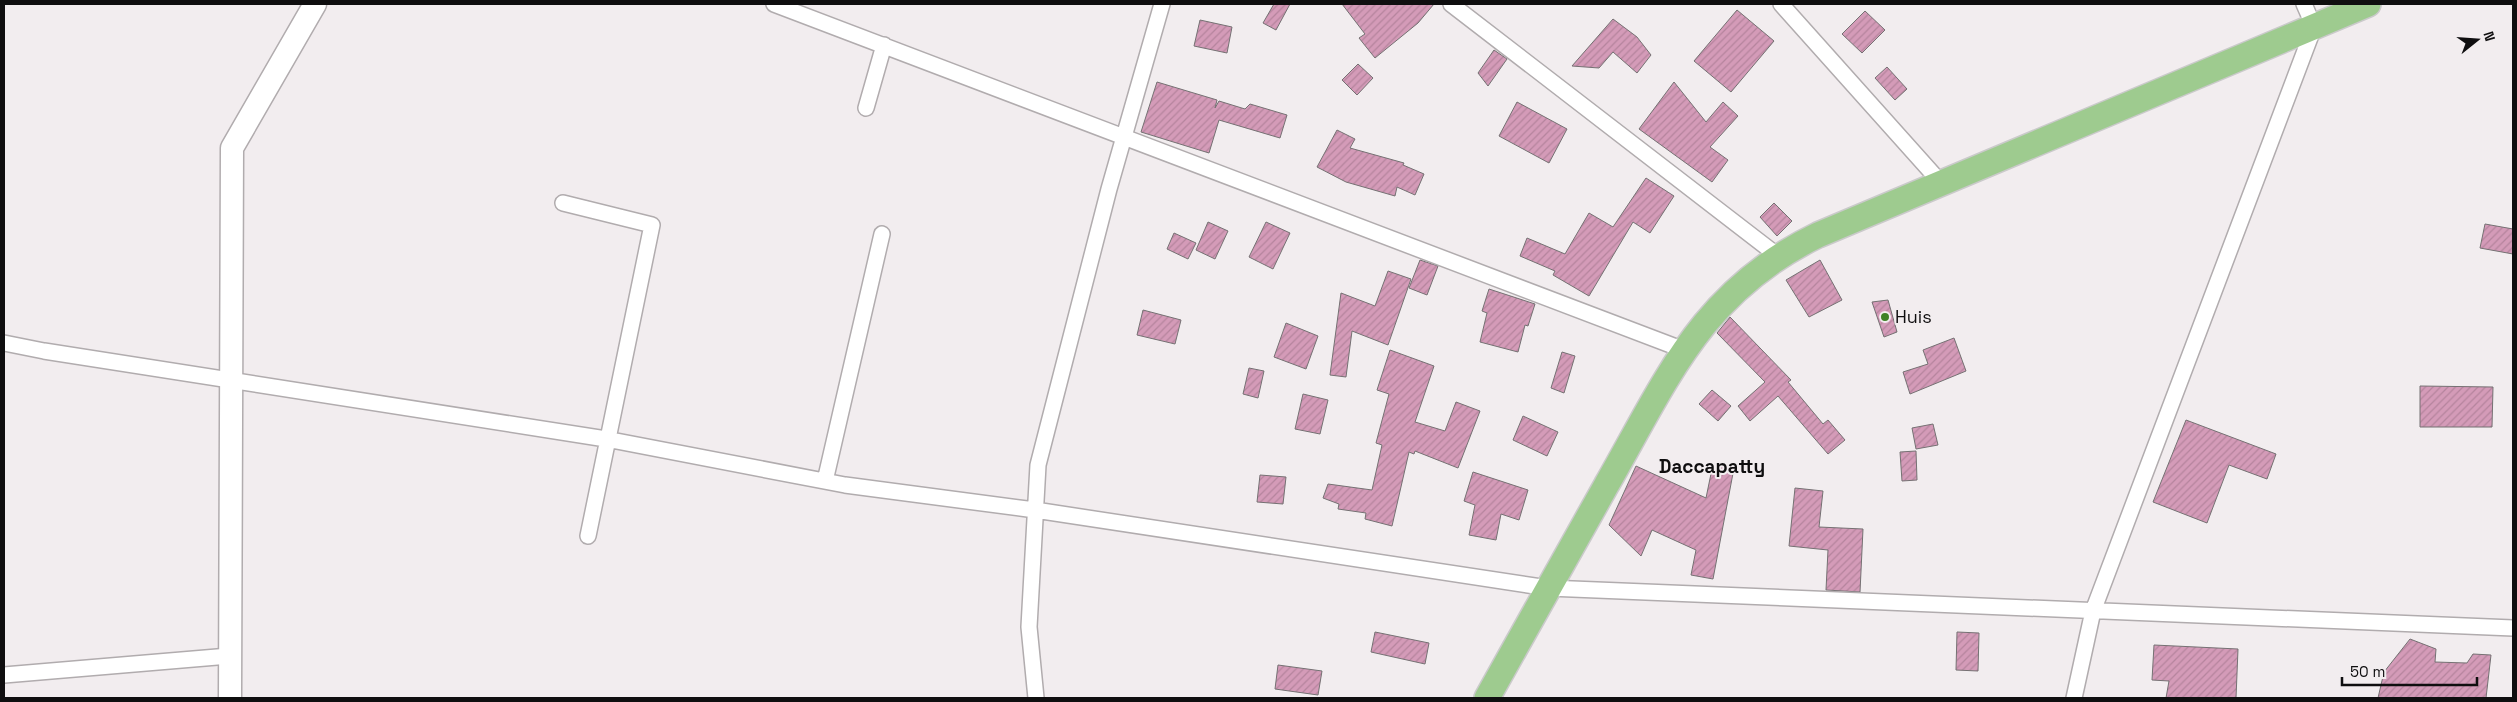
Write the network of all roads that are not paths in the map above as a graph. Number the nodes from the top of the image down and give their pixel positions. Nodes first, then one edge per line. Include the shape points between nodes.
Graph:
1 (315, 4) edge
2 (774, 4) edge
3 (1162, 4) edge
4 (1451, 4) edge
5 (1781, 4) edge
6 (2304, 4) edge
7 (2368, 4) edge
8 (2314, 27) junction
9 (884, 45) junction
10 (866, 108) dead end
11 (1124, 136) junction
12 (1942, 184) junction
13 (563, 202) dead end
14 (882, 234) dead end
15 (1778, 256) junction
16 (4, 343) edge
17 (1684, 350) junction
18 (230, 379) junction
19 (606, 439) junction
20 (825, 481) junction
21 (1036, 510) junction
22 (588, 536) dead end
23 (1548, 588) junction
24 (2093, 611) junction
25 (2513, 628) edge
26 (229, 656) junction
27 (4, 675) edge
28 (230, 698) edge
29 (1036, 698) edge
30 (1487, 698) edge
31 (2074, 698) edge

1 - 18 street via 232,148
2 - 9 street
3 - 11 street
4 - 15 street
5 - 12 street
6 - 8 street
7 - 8 main road
8 - 12 main road
8 - 24 street
9 - 10 street
9 - 11 street
11 - 17 street
11 - 21 street via 1038,465
12 - 15 main road via 1818,235
13 - 19 street via 652,225
14 - 20 street
15 - 17 main road via 1729,297
16 - 18 street
17 - 23 main road via 1665,378
18 - 19 street
18 - 26 street
19 - 20 street
19 - 22 street
20 - 21 street
21 - 23 street
21 - 29 street via 1029,627
23 - 24 street
23 - 30 main road
24 - 25 street
24 - 31 street
26 - 27 street
26 - 28 street

